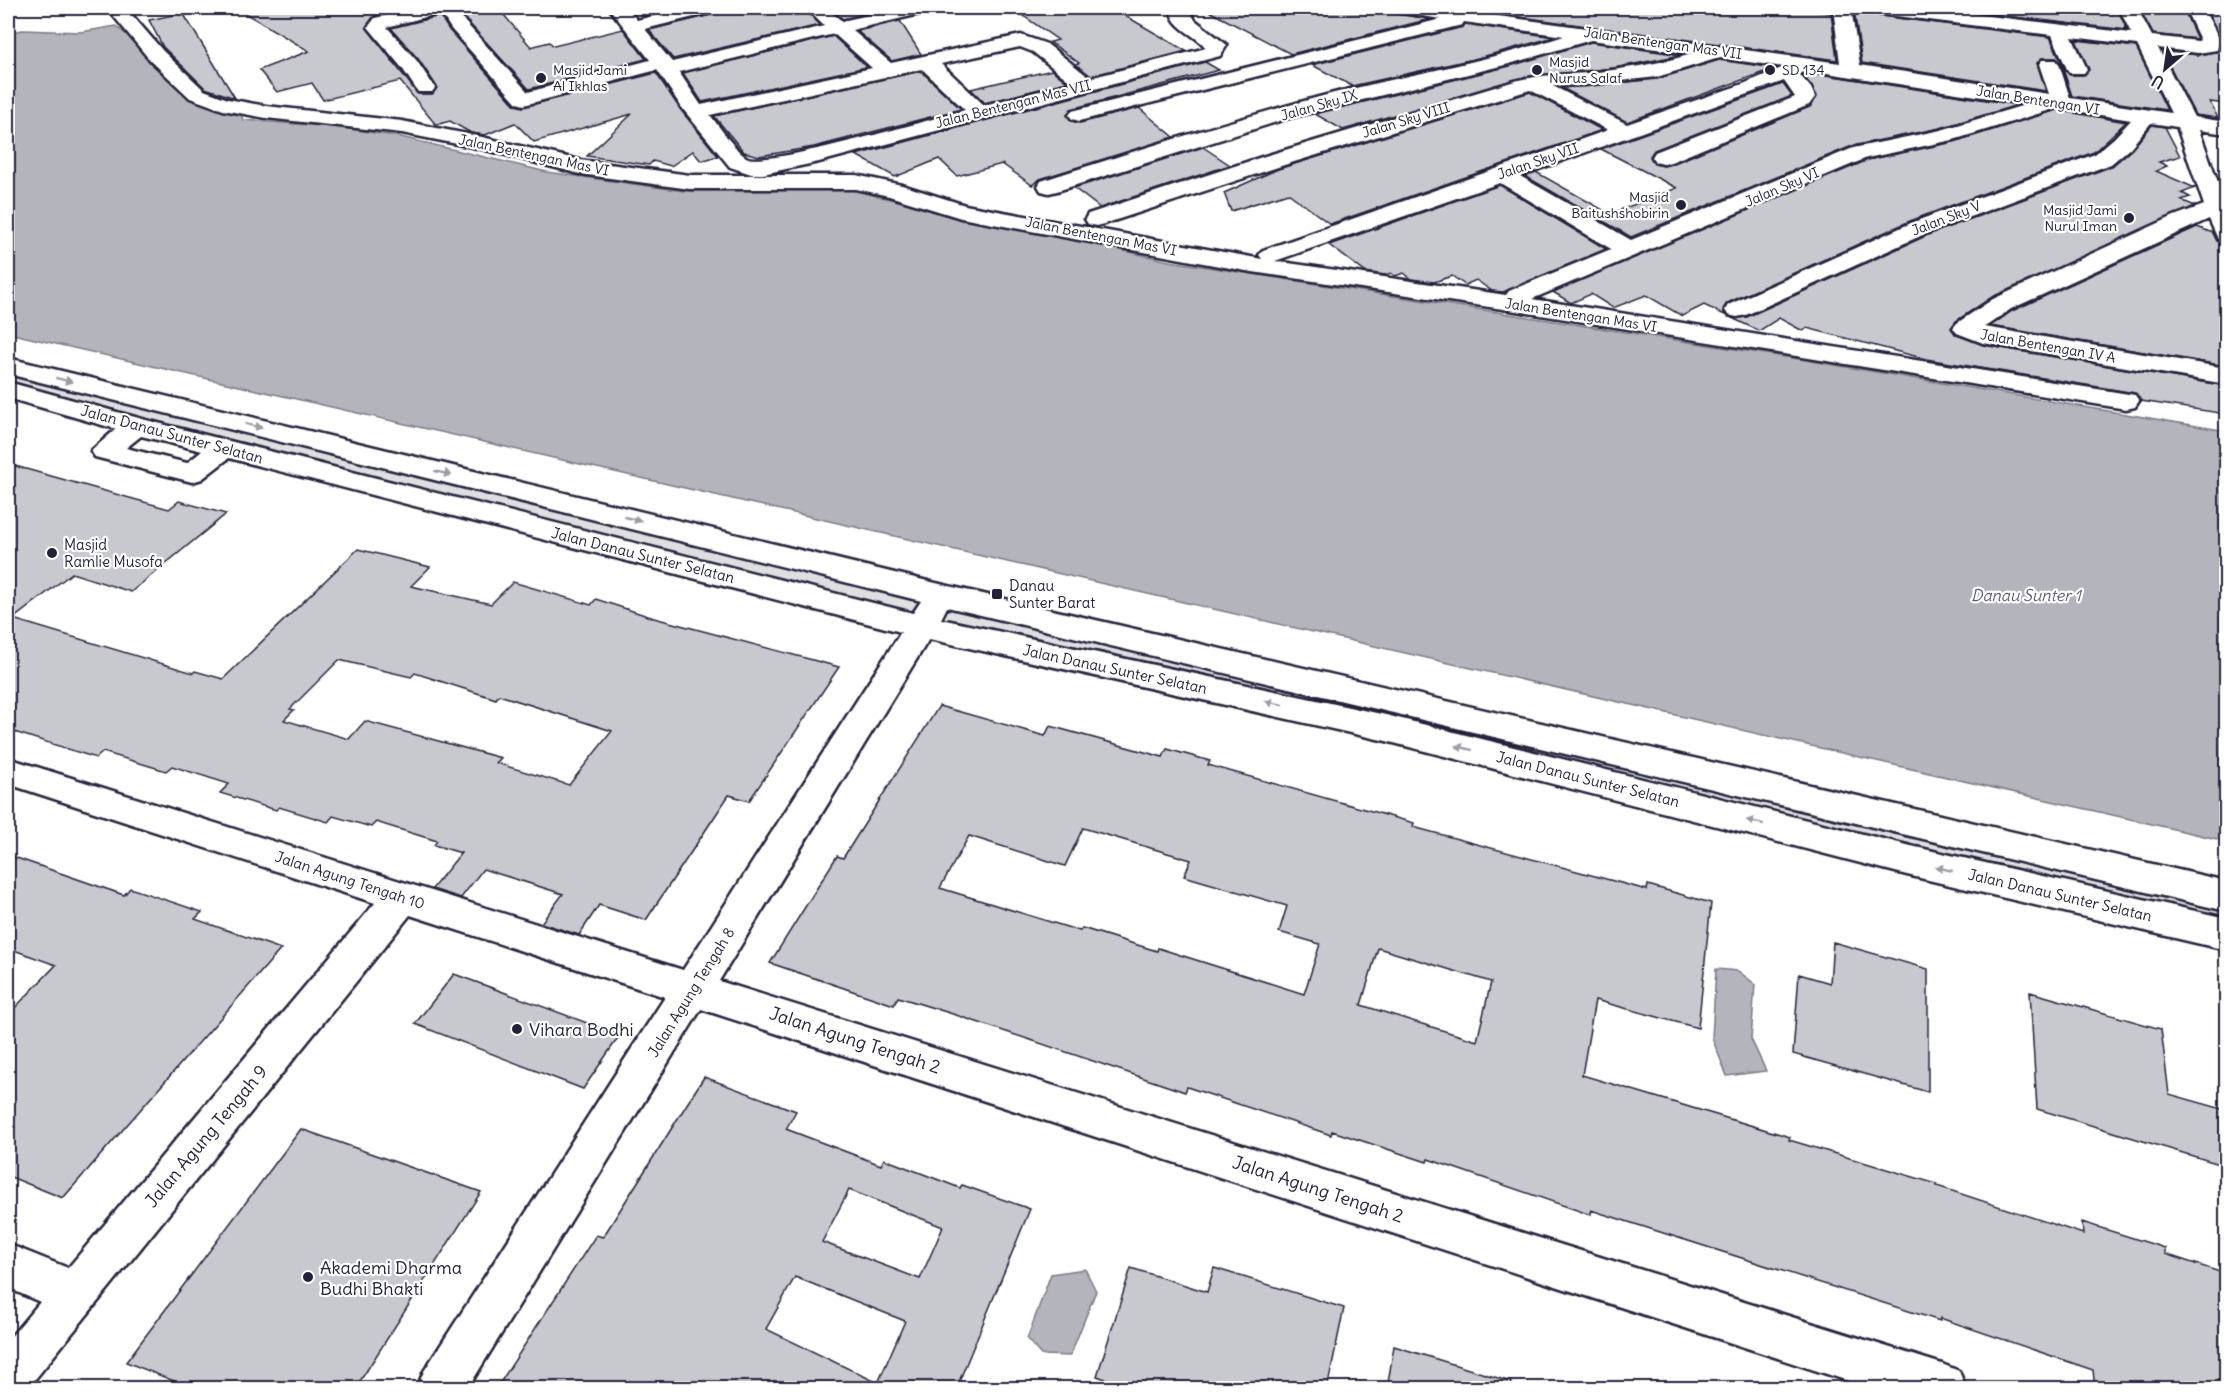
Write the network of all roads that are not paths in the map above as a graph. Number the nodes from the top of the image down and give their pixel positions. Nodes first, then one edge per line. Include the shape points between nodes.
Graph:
1 (116, 8) edge
2 (439, 8) edge
3 (447, 8) edge
4 (618, 8) edge
5 (706, 8) edge
6 (815, 8) edge
7 (921, 8) edge
8 (1179, 8) edge
9 (1404, 8) edge
10 (1842, 8) edge
11 (1880, 8) edge
12 (2128, 8) edge
13 (2194, 8) edge
14 (1477, 17) junction
15 (1453, 25) dead end
16 (634, 26) junction
17 (836, 28) junction
18 (2060, 30) junction
19 (1590, 32) junction
20 (2145, 40) junction
21 (1722, 51) junction
22 (927, 62) junction
23 (2049, 64) dead end
24 (664, 66) junction
25 (1795, 68) junction
26 (886, 69) junction
27 (2077, 69) dead end
28 (1851, 70) junction
29 (1534, 84) junction
30 (1087, 85) junction
31 (425, 88) dead end
32 (2057, 103) junction
33 (697, 112) junction
34 (980, 112) junction
35 (1079, 115) dead end
36 (2145, 116) junction
37 (2186, 122) junction
38 (2226, 128) edge
39 (1625, 130) junction
40 (1170, 147) junction
41 (1663, 157) dead end
42 (1500, 174) junction
43 (1214, 181) junction
44 (1049, 186) dead end
45 (2216, 208) junction
46 (1096, 219) dead end
47 (2226, 234) edge
48 (1630, 250) junction
49 (1271, 255) dead end
50 (1518, 296) dead end
51 (1737, 310) dead end
52 (8, 366) edge
53 (2226, 376) edge
54 (8, 390) edge
55 (2126, 401) dead end
56 (940, 595) junction
57 (921, 626) junction
58 (8, 771) edge
59 (403, 896) junction
60 (2226, 896) edge
61 (2226, 933) edge
62 (693, 988) junction
63 (8, 1266) edge
64 (75, 1294) junction
65 (8, 1376) edge
66 (441, 1389) edge
67 (1942, 1389) edge

1 - 55 street, Jalan Bentengan Mas VI via 156,55 197,94 223,104 402,127 580,167 690,182 856,182 961,211 1246,264
2 - 31 street via 377,27
3 - 24 street via 524,99
4 - 16 street
5 - 16 street
6 - 17 street
7 - 17 street
8 - 30 street, Jalan Bentengan Mas VII via 1184,20 1217,45 1213,52
9 - 14 street, Jalan Bentengan Mas VII
10 - 28 street
11 - 18 street
12 - 20 street
13 - 20 street via 2210,46
14 - 15 street
14 - 19 street, Jalan Bentengan Mas VII
14 - 35 street
16 - 24 street
17 - 24 street
17 - 26 street
18 - 20 street
18 - 27 street
19 - 21 street, Jalan Bentengan Mas VII
19 - 40 street, Jalan Sky IX via 1521,55 1360,93
20 - 37 street
21 - 25 street, Jalan Bentengan Mas VII
21 - 29 street, Jalan Sky VIII via 1657,71
22 - 26 street
22 - 30 street via 1021,41 1040,48
22 - 34 street
23 - 32 street
24 - 33 street
25 - 28 street, Jalan Bentengan Mas VII
25 - 39 street, Jalan Sky VII
25 - 41 street via 1804,92 1802,100
26 - 33 street
28 - 32 street, Jalan Bentengan VI
29 - 39 street
29 - 43 street, Jalan Sky VIII
30 - 34 street, Jalan Bentengan Mas VII
32 - 36 street, Jalan Bentengan VI
32 - 48 street, Jalan Sky VI via 1945,135 1861,153
33 - 34 street, Jalan Bentengan Mas VII via 738,162 751,167 811,157
36 - 37 street, Jalan Bentengan VI
36 - 51 street, Jalan Sky V via 2103,159 1919,228
37 - 38 street, Jalan Bentengan VI
37 - 45 street
39 - 42 street, Jalan Sky VII
40 - 43 street
40 - 44 street, Jalan Sky IX
42 - 48 street
42 - 49 street, Jalan Sky VII
43 - 46 street, Jalan Sky VIII
45 - 47 street
45 - 53 street, Jalan Bentengan IV A via 2002,304 1966,328 1994,337
48 - 50 street, Jalan Sky VI
52 -> 56 street, Jalan Danau Sunter Selatan
54 - 57 street, Jalan Danau Sunter Selatan
56 - 57 street, Jalan Agung Tengah 8
56 - 60 street, Jalan Danau Sunter Selatan
61 -> 57 street, Jalan Danau Sunter Selatan via 1907,860 1386,728
57 - 62 street, Jalan Agung Tengah 8
58 - 59 street, Jalan Agung Tengah 10
59 - 62 street, Jalan Agung Tengah 10
59 - 64 street, Jalan Agung Tengah 9
62 - 66 street, Jalan Agung Tengah 8
62 - 67 street, Jalan Agung Tengah 2
63 - 64 street
64 - 65 street, Jalan Agung Tengah 9

